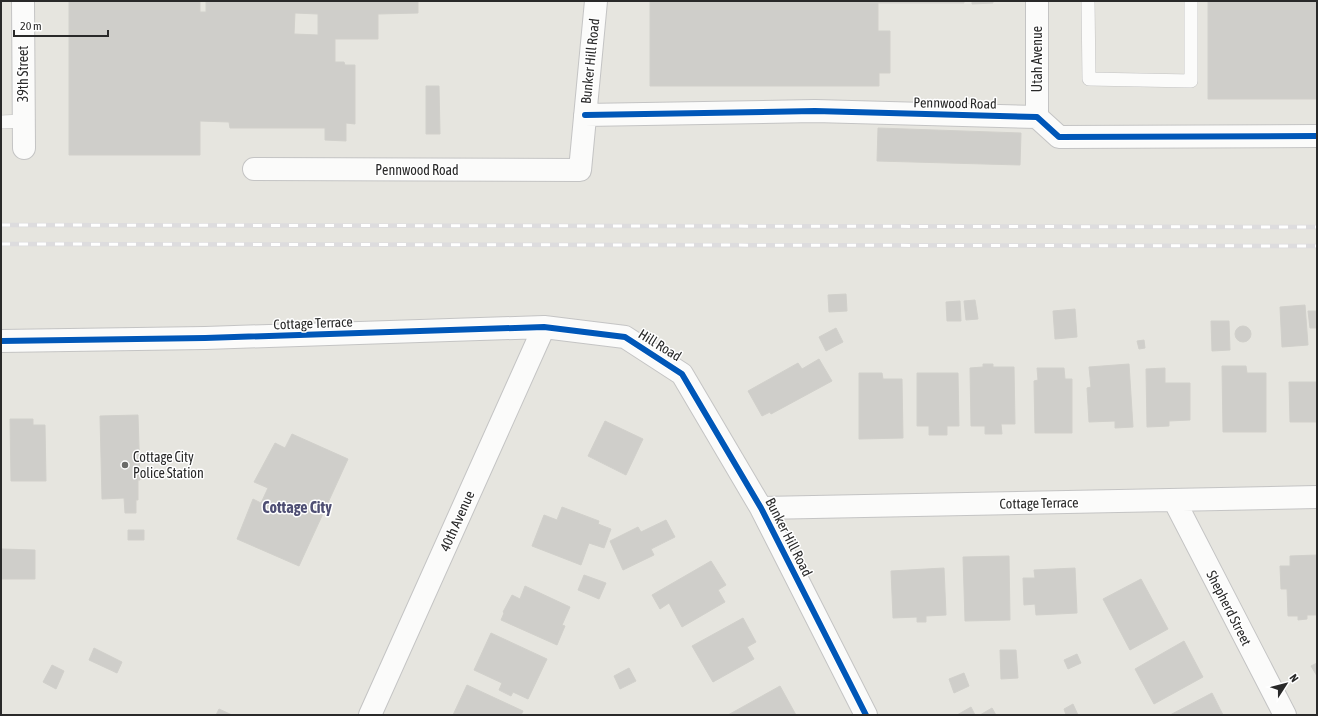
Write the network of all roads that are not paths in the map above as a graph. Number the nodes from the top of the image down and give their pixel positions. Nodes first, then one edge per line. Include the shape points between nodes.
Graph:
1 (23, 1) edge
2 (596, 1) edge
3 (1037, 1) edge
4 (1088, 1) edge
5 (1191, 1) edge
6 (585, 115) junction
7 (1037, 116) junction
8 (24, 121) junction
9 (1, 122) edge
10 (1317, 136) edge
11 (24, 148) dead end
12 (254, 169) dead end
13 (580, 170) joint
14 (544, 328) junction
15 (625, 337) joint
16 (1, 341) edge
17 (682, 374) joint
18 (1317, 497) edge
19 (1174, 500) junction
20 (761, 508) junction
21 (370, 715) edge
22 (866, 715) edge
23 (1285, 715) edge

1 - 8 street, 39th Street
2 - 6 street, Bunker Hill Road
3 - 7 street, Utah Avenue
4 - 5 lane via 1089,79 1191,81
6 - 7 street, Pennwood Road via 815,111
6 - 13 street, Bunker Hill Road
7 - 10 street via 1059,137
8 - 9 lane
8 - 11 street, 39th Street
12 - 13 street, Pennwood Road
14 - 15 street, Cottage Terrace
14 - 16 street, Cottage Terrace via 213,338
14 - 21 street, 40th Avenue
15 - 17 street, Hill Road
17 - 20 street, Bunker Hill Road
18 - 19 street, Cottage Terrace
19 - 20 street, Cottage Terrace
19 - 23 street, Shepherd Street
20 - 22 street, Bunker Hill Road

